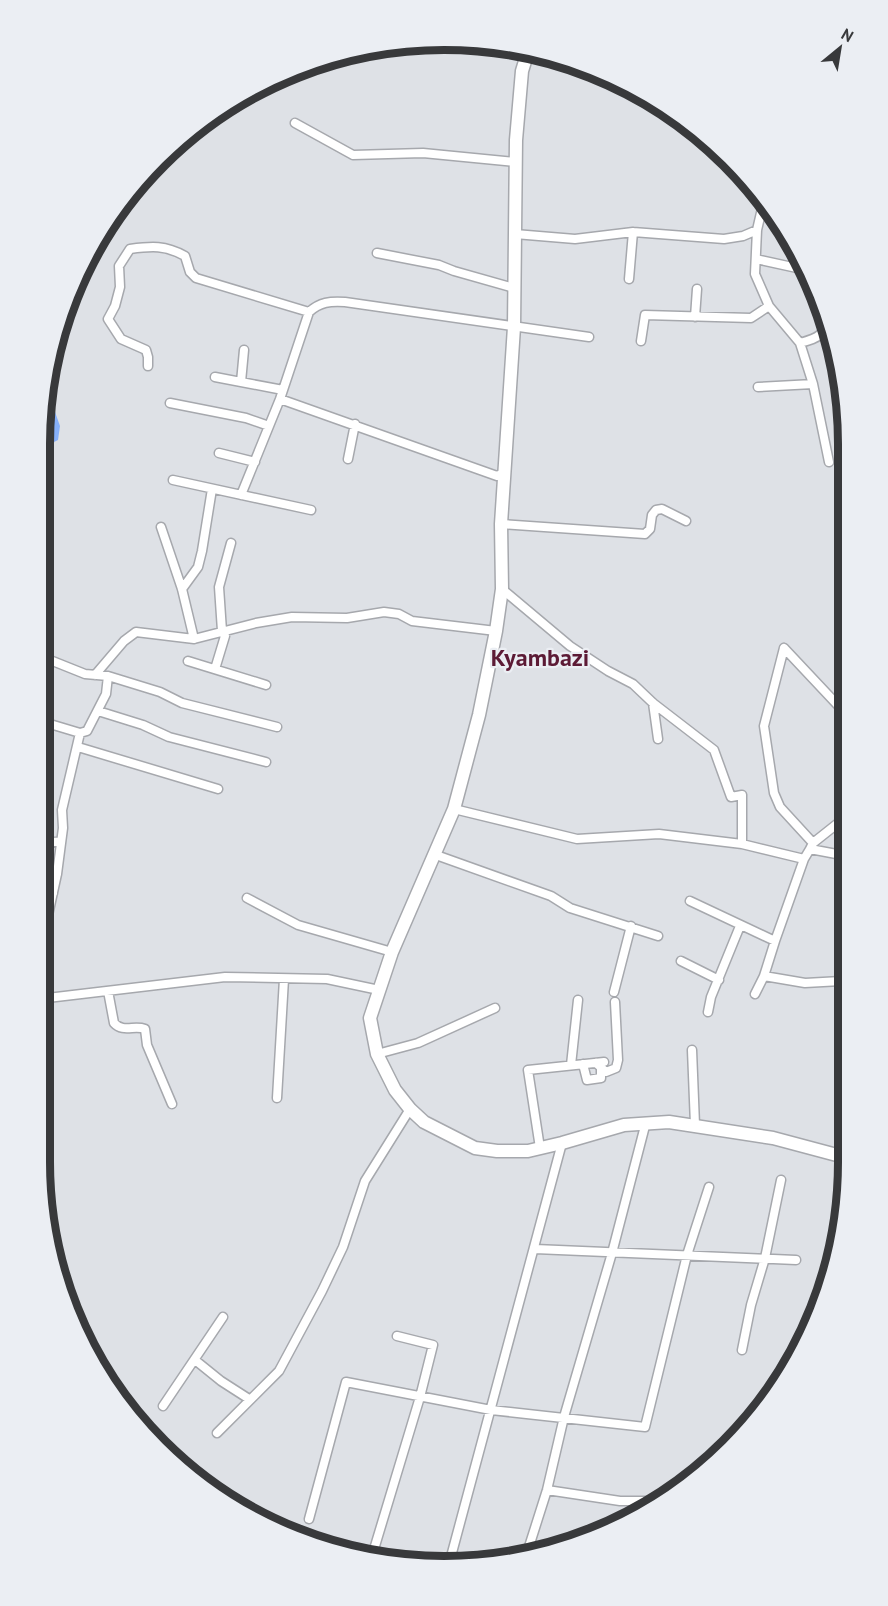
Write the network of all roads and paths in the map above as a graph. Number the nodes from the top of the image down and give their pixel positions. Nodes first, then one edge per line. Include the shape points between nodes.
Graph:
1 (525, 58) edge
2 (295, 123) dead end
3 (516, 162) junction
4 (762, 210) edge
5 (757, 230) junction
6 (633, 232) junction
7 (515, 234) junction
8 (377, 253) dead end
9 (756, 259) junction
10 (796, 266) edge
11 (629, 279) dead end
12 (514, 288) junction
13 (697, 290) dead end
14 (769, 306) junction
15 (309, 312) junction
16 (695, 317) junction
17 (514, 327) junction
18 (822, 332) edge
19 (589, 337) dead end
20 (641, 341) dead end
21 (800, 343) junction
22 (244, 350) dead end
23 (148, 366) dead end
24 (215, 377) dead end
25 (241, 382) junction
26 (813, 384) junction
27 (758, 387) dead end
28 (282, 394) junction
29 (170, 403) dead end
30 (355, 424) junction
31 (269, 426) junction
32 (219, 453) dead end
33 (348, 459) dead end
34 (255, 462) junction
35 (829, 462) dead end
36 (504, 473) junction
37 (173, 480) dead end
38 (212, 489) junction
39 (242, 495) junction
40 (311, 510) dead end
41 (686, 521) dead end
42 (501, 524) junction
43 (161, 527) dead end
44 (231, 543) dead end
45 (182, 589) junction
46 (501, 589) junction
47 (222, 631) junction
48 (496, 631) junction
49 (195, 639) junction
50 (50, 660) edge
51 (188, 661) dead end
52 (215, 669) junction
53 (95, 675) junction
54 (108, 676) junction
55 (266, 685) dead end
56 (653, 703) junction
57 (838, 705) edge
58 (98, 711) junction
59 (50, 724) edge
60 (277, 727) dead end
61 (80, 733) junction
62 (658, 739) dead end
63 (78, 747) junction
64 (266, 762) dead end
65 (218, 789) dead end
66 (454, 809) junction
67 (838, 824) edge
68 (61, 841) junction
69 (50, 842) edge
70 (742, 844) junction
71 (812, 846) junction
72 (838, 853) edge
73 (435, 855) junction
74 (804, 859) junction
75 (57, 874) junction
76 (50, 875) edge
77 (52, 893) joint
78 (247, 898) dead end
79 (690, 901) dead end
80 (50, 902) edge
81 (631, 926) junction
82 (740, 926) junction
83 (658, 936) dead end
84 (775, 941) junction
85 (393, 952) junction
86 (681, 961) dead end
87 (764, 976) junction
88 (284, 979) junction
89 (719, 980) junction
90 (838, 981) edge
91 (379, 990) junction
92 (108, 991) junction
93 (614, 992) dead end
94 (755, 994) dead end
95 (50, 998) edge
96 (578, 1000) dead end
97 (615, 1002) dead end
98 (495, 1008) dead end
99 (708, 1012) dead end
100 (692, 1050) dead end
101 (377, 1054) junction
102 (600, 1062) junction
103 (583, 1064) junction
104 (571, 1065) junction
105 (277, 1098) dead end
106 (172, 1104) dead end
107 (410, 1109) junction
108 (646, 1122) junction
109 (695, 1125) junction
110 (562, 1143) junction
111 (540, 1148) junction
112 (838, 1155) edge
113 (781, 1180) dead end
114 (709, 1187) dead end
115 (535, 1249) junction
116 (612, 1253) junction
117 (687, 1255) junction
118 (765, 1258) junction
119 (795, 1260) dead end
120 (223, 1317) dead end
121 (397, 1336) dead end
122 (742, 1350) dead end
123 (195, 1360) junction
124 (420, 1397) junction
125 (249, 1399) junction
126 (163, 1407) dead end
127 (491, 1410) junction
128 (564, 1417) junction
129 (217, 1432) dead end
130 (547, 1490) junction
131 (646, 1501) edge
132 (309, 1519) dead end
133 (529, 1547) edge
134 (374, 1550) edge
135 (451, 1556) edge

1 - 3 street
2 - 3 street via 352,155 423,153
3 - 7 street
4 - 5 street
5 - 6 street via 724,239
5 - 9 street
6 - 7 street via 575,239
6 - 11 street
7 - 12 street
8 - 12 street via 439,265
9 - 10 street
9 - 14 street via 755,274
12 - 17 street
13 - 16 street
14 - 16 street via 751,318
14 - 21 street
15 - 17 street via 329,301 345,302
15 - 23 street via 196,278 184,256 169,248 130,249 119,266 120,287 108,319 121,339 146,350
15 - 28 street
16 - 20 street via 645,315
17 - 19 street
17 - 36 street
18 - 21 street via 818,338
21 - 26 street
22 - 25 street
24 - 25 street
25 - 28 street
26 - 27 street
26 - 35 street
28 - 30 street
28 - 31 street
29 - 31 street
30 - 33 street
30 - 36 street via 497,476
31 - 34 street
32 - 34 street
34 - 39 street
36 - 42 street
37 - 38 street
38 - 39 street
38 - 45 street via 198,567
39 - 40 street
41 - 42 street via 662,509 652,515 645,534
42 - 46 street
43 - 45 street
44 - 47 street via 219,586
45 - 49 street
46 - 48 street
46 - 56 street via 570,646 633,684
47 - 48 street via 292,617 347,618 384,612 412,621
47 - 49 street
47 - 52 street via 225,636
48 - 66 street
49 - 53 street via 136,632
50 - 53 street
51 - 52 street
52 - 55 street
53 - 54 street
54 - 58 street via 106,694
54 - 60 street via 182,703
56 - 62 street
56 - 70 street via 714,750 731,796 742,795
57 - 71 street via 784,648 764,726 774,794
58 - 61 street via 90,728
58 - 64 street via 169,737
59 - 61 street
61 - 63 street
63 - 65 street
63 - 68 street via 62,810
66 - 70 street via 578,839 659,834
66 - 73 street
67 - 71 street
68 - 69 street
68 - 75 street
70 - 74 street
71 - 72 street
71 - 74 street
73 - 81 street via 551,896 570,908
73 - 85 street
74 - 84 street
75 - 76 street
75 - 77 street
77 - 80 street
78 - 85 street via 298,925
79 - 82 street
81 - 83 street
81 - 93 street
82 - 84 street
82 - 89 street
84 - 87 street
85 - 91 street
86 - 89 street
87 - 90 street via 805,983
87 - 94 street
88 - 91 street via 327,979
88 - 92 street via 225,977
88 - 105 street
89 - 99 street
91 - 101 street via 370,1018
92 - 95 street
92 - 106 street via 114,1023 122,1029 145,1029 147,1046
96 - 104 street
97 - 102 street via 616,1068 606,1072
98 - 101 street via 418,1043
100 - 109 street
101 - 107 street via 395,1090
102 - 103 street
102 - 103 street via 601,1078 587,1080
103 - 104 street
104 - 111 street via 528,1070
107 - 111 street via 424,1122 475,1148 512,1152
107 - 125 street via 365,1180 343,1247 279,1371
108 - 109 street
108 - 110 street
108 - 116 street
109 - 112 street via 773,1138
110 - 111 street
110 - 115 street
113 - 118 street
114 - 117 street
115 - 116 street
115 - 127 street
116 - 117 street
116 - 128 street
117 - 118 street
117 - 128 street via 645,1427
118 - 119 street
118 - 122 street
120 - 123 street
121 - 124 street via 433,1345
123 - 125 street
123 - 126 street
124 - 127 street
124 - 132 street via 346,1383
124 - 134 street
125 - 129 street
127 - 128 street
127 - 135 street
128 - 130 street
130 - 131 street
130 - 133 street

